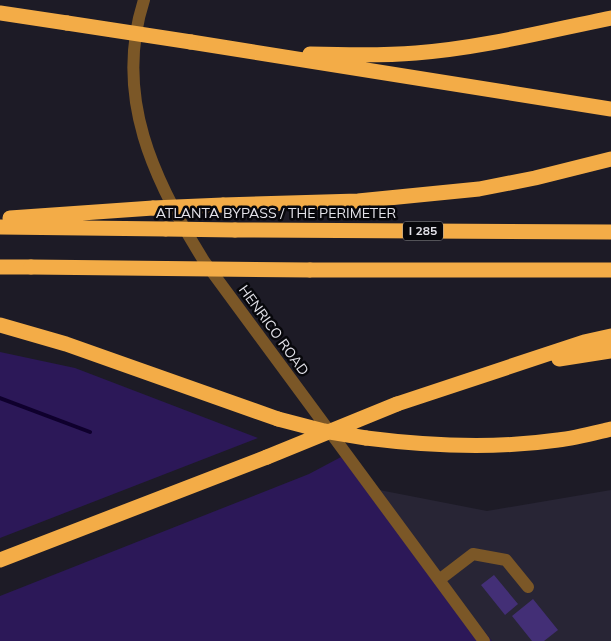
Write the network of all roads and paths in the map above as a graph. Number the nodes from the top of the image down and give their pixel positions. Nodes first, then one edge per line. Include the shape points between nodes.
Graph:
1 (144, 0) edge
2 (0, 13) edge
3 (611, 18) edge
4 (244, 50) junction
5 (611, 109) edge
6 (611, 159) edge
7 (0, 219) edge
8 (0, 226) edge
9 (611, 232) edge
10 (0, 267) edge
11 (611, 270) edge
12 (0, 326) edge
13 (611, 336) edge
14 (611, 351) edge
15 (481, 376) junction
16 (611, 429) edge
17 (0, 560) edge
18 (439, 580) junction
19 (528, 587) dead end
20 (484, 641) edge

1 - 18 street, HENRICO ROAD via 133,46 134,90 155,172 204,261
2 - 4 highway, bridge
3 - 4 highway via 418,53 348,56
4 - 5 highway
6 - 7 highway, bridge via 479,188 358,201 153,208
8 - 9 highway, ATLANTA BYPASS / THE PERIMETER / I 285, bridge
10 - 11 highway, bridge
12 - 16 highway, bridge via 66,344 278,419 324,431 410,444 488,446 558,440
13 - 15 highway
14 - 15 highway
15 - 17 highway, bridge via 397,404
18 - 19 street via 473,554 506,560
18 - 20 street, HENRICO ROAD

